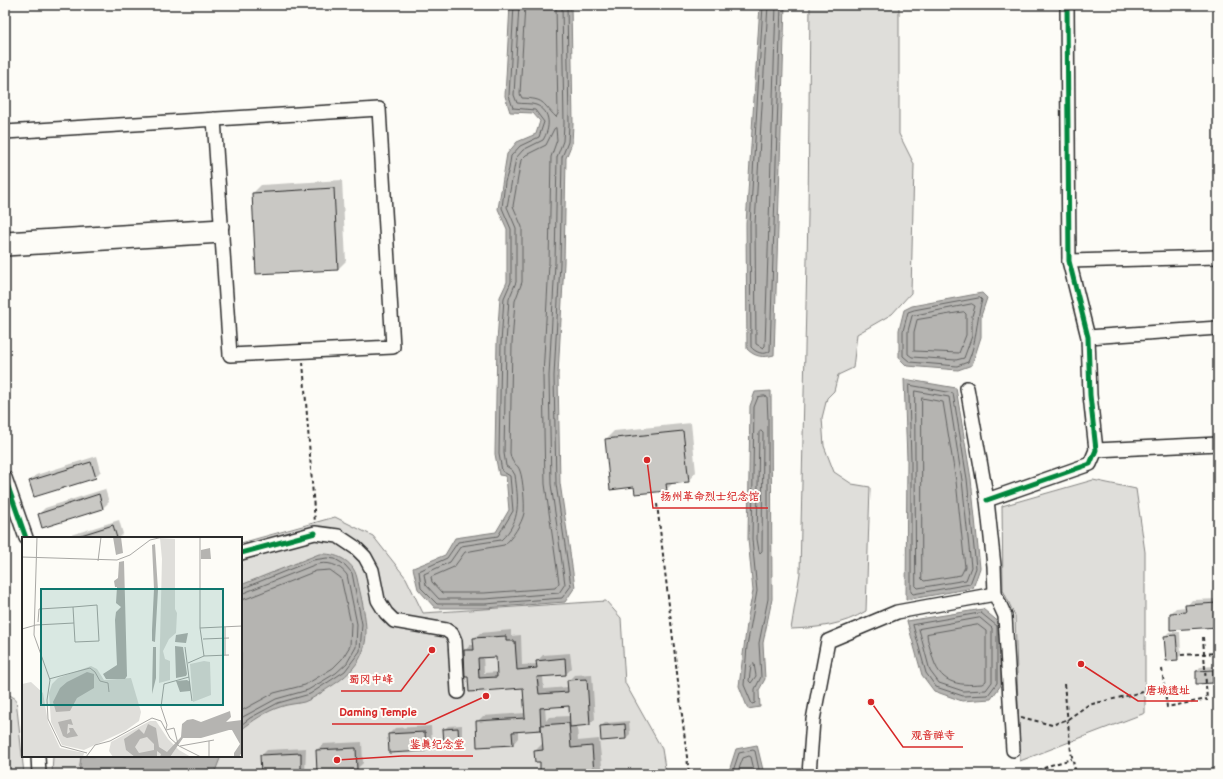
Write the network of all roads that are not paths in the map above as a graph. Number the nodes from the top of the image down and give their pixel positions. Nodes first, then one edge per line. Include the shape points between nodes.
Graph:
1 (1067, 5) edge
2 (214, 119) junction
3 (5, 132) edge
4 (222, 231) junction
5 (5, 239) edge
6 (5, 249) edge
7 (1218, 257) edge
8 (1069, 261) junction
9 (1218, 328) edge
10 (1088, 337) junction
11 (967, 388) dead end
12 (1218, 444) edge
13 (1096, 450) junction
14 (5, 478) edge
15 (987, 500) junction
16 (26, 537) edge
17 (242, 553) edge
18 (995, 594) junction
19 (458, 692) dead end
20 (1013, 750) dead end
21 (38, 757) edge
22 (39, 774) edge
23 (809, 774) edge

1 - 8 street
2 - 3 street
2 - 4 street
2 - 4 street via 379,109 393,347 230,355
4 - 5 street
4 - 6 street
7 - 8 street
8 - 10 street
9 - 10 street
10 - 13 street via 1090,395
11 - 15 street
12 - 13 street
13 - 15 street via 1090,464
14 - 16 street
15 - 18 street
17 - 19 street via 315,533 338,536 365,557 372,570 378,600 394,622 446,630 452,634 455,641
18 - 20 street via 1005,616
18 - 23 street via 897,612 828,640 812,720
21 - 22 street

